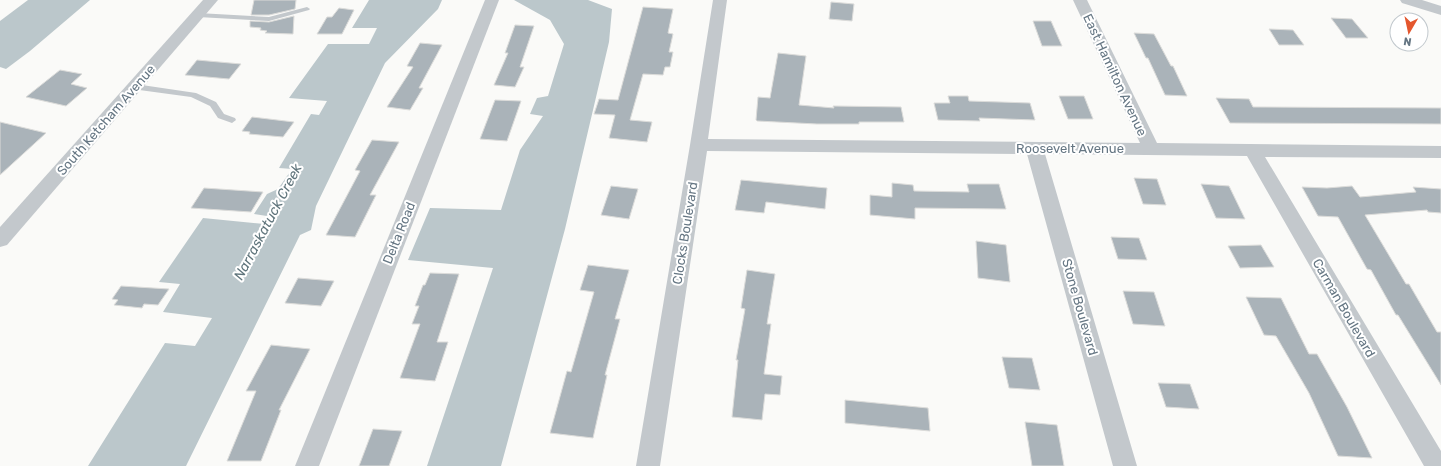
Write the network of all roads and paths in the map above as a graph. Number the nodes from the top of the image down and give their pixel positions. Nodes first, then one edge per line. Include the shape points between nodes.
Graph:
1 (211, 0) edge
2 (492, 0) edge
3 (720, 0) edge
4 (1080, 0) edge
5 (1407, 0) edge
6 (307, 9) dead end
7 (1441, 11) edge
8 (198, 15) junction
9 (135, 86) junction
10 (232, 120) dead end
11 (699, 145) junction
12 (1034, 148) junction
13 (1151, 149) junction
14 (1252, 150) junction
15 (1441, 152) edge
16 (3, 232) edge
17 (307, 466) edge
18 (648, 466) edge
19 (1125, 466) edge
20 (1437, 466) edge

1 - 8 street, South Ketcham Avenue
2 - 17 street, Delta Road
3 - 11 street, Clocks Boulevard
4 - 13 street, East Hamilton Avenue
5 - 7 street
6 - 8 lane via 269,19
8 - 9 street, South Ketcham Avenue
9 - 10 lane via 193,95 213,104 221,116
9 - 16 street, South Ketcham Avenue
11 - 12 street, Roosevelt Avenue
11 - 18 street, Clocks Boulevard
12 - 13 street, Roosevelt Avenue
12 - 19 street, Stone Boulevard
13 - 14 street, Roosevelt Avenue
14 - 15 street, Roosevelt Avenue
14 - 20 street, Carman Boulevard

